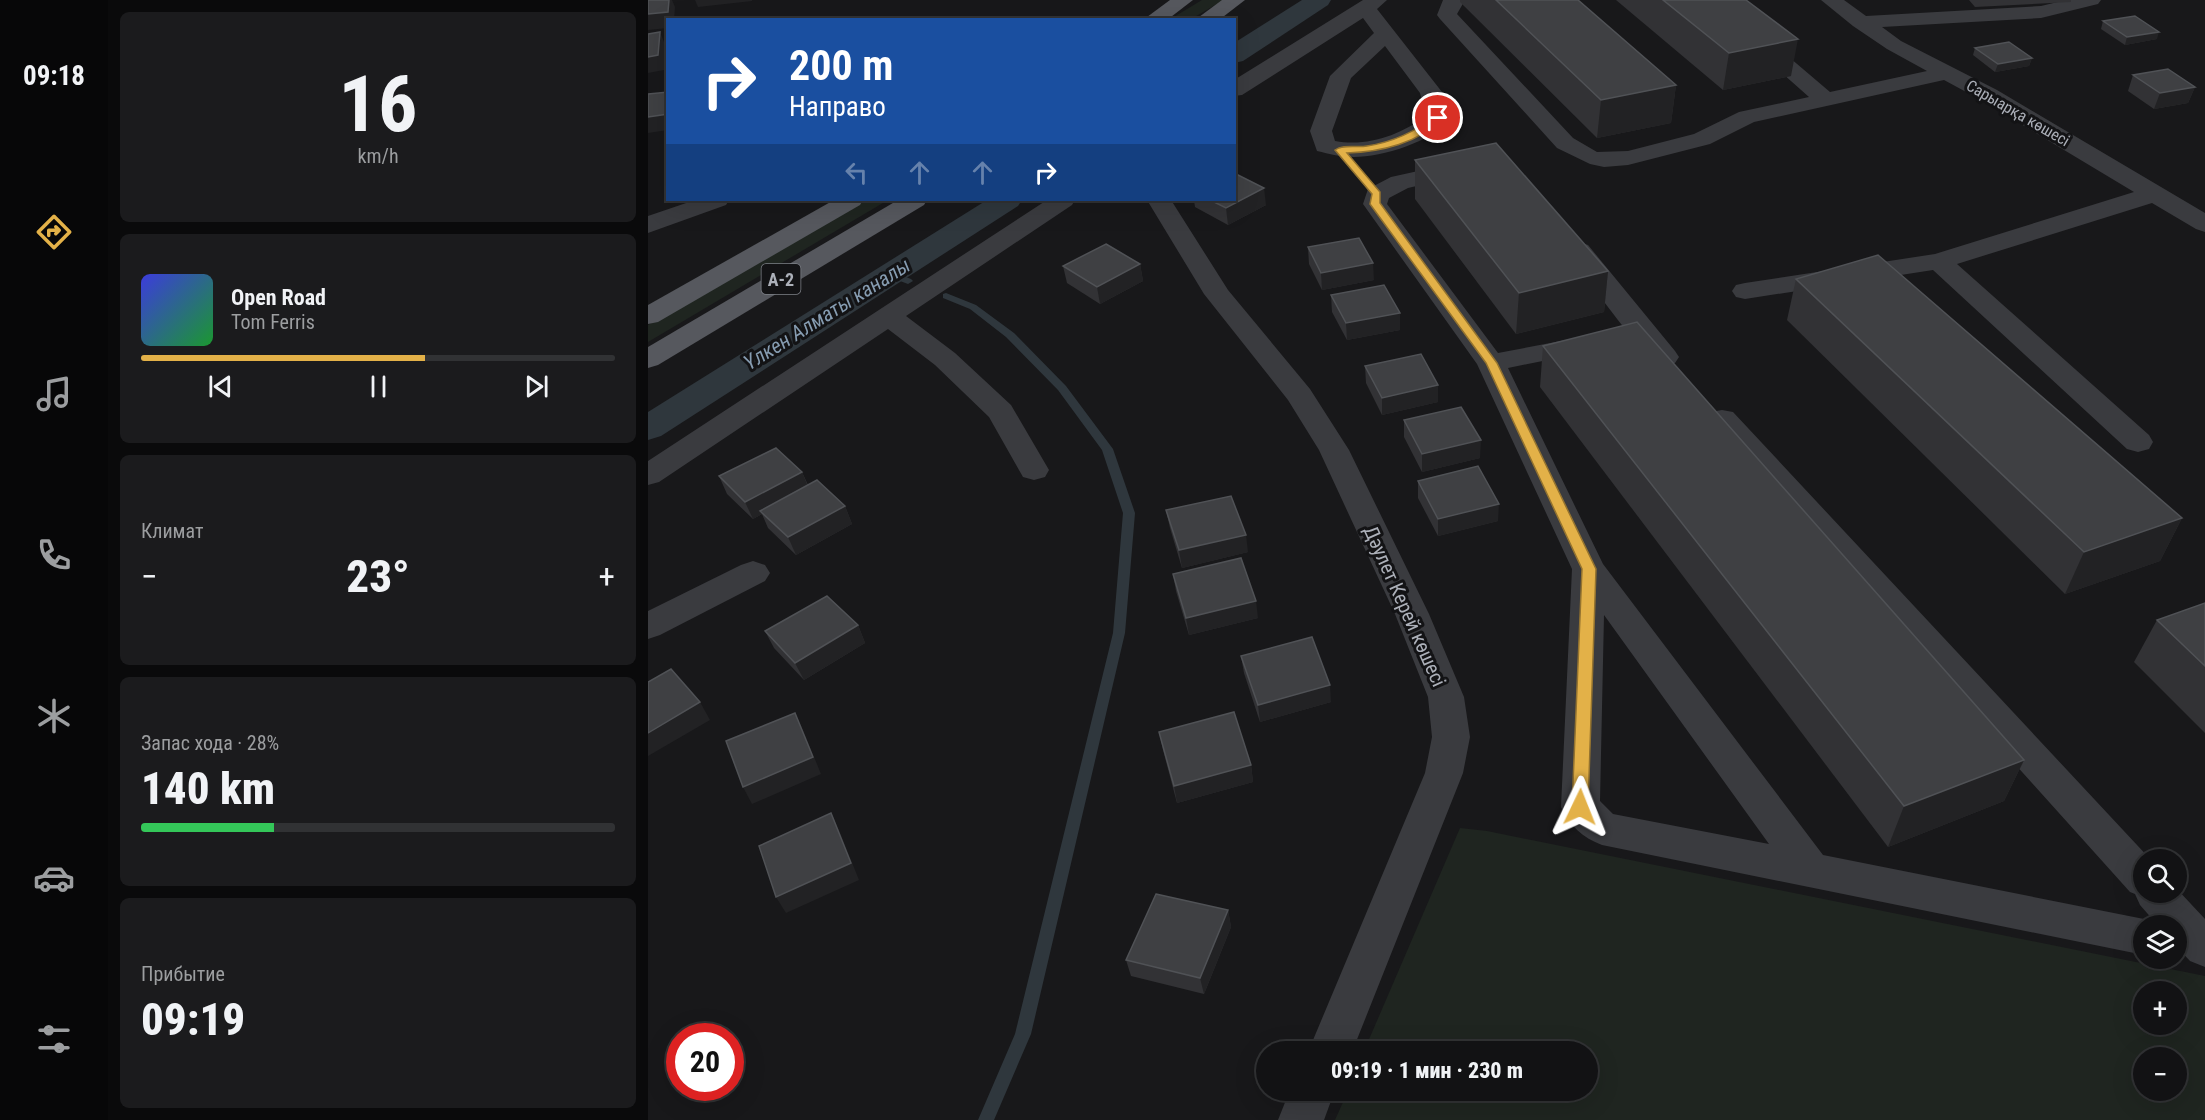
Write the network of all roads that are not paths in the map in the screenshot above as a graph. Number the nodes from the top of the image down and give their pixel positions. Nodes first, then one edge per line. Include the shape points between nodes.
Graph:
1 (1183, 0) edge
2 (1235, 0) edge
3 (1455, 0) edge
4 (1710, 0) edge
5 (1831, 0) edge
6 (1876, 0) edge
7 (2091, 0) edge
8 (1372, 4) edge
9 (1156, 18) edge
10 (1208, 18) edge
11 (1904, 20) junction
12 (1860, 22) junction
13 (1386, 33) junction
14 (1947, 73) junction
15 (1236, 89) edge
16 (1826, 99) junction
17 (1340, 150) junction
18 (1493, 165) edge
19 (1364, 180) junction
20 (2154, 194) junction
21 (714, 201) edge
22 (849, 201) edge
23 (913, 201) edge
24 (1061, 201) edge
25 (1160, 201) edge
26 (2205, 224) edge
27 (648, 225) edge
28 (1563, 230) edge
29 (1939, 261) junction
30 (1745, 291) dead end
31 (887, 315) junction
32 (648, 316) edge
33 (1624, 337) junction
34 (648, 359) edge
35 (1491, 363) junction
36 (2138, 442) dead end
37 (1035, 470) dead end
38 (648, 475) edge
39 (1589, 569) junction
40 (753, 573) dead end
41 (648, 627) edge
42 (2133, 868) edge
43 (1810, 870) junction
44 (2164, 903) edge
45 (2133, 934) edge
46 (2187, 945) edge
47 (2205, 948) edge
48 (1334, 1041) edge
49 (1309, 1101) edge
50 (1301, 1120) edge

1 - 9 main road
2 - 10 main road
3 - 16 street via 1447,15 1565,143 1590,157 1628,158 1702,139 1748,117
4 - 16 street
5 - 12 street, Сарыарқа көшесі
6 - 11 street
7 - 11 street via 2041,12
8 - 13 street
8 - 15 street
11 - 12 street
12 - 14 street, Сарыарқа көшесі
13 - 17 street via 1341,76 1321,131 1325,146
13 - 17 street via 1431,92 1438,118 1403,140 1366,149
14 - 16 street
14 - 20 street, Сарыарқа көшесі
17 - 19 street
18 - 19 street via 1400,182
19 - 35 street via 1375,204
20 - 26 street, Сарыарқа көшесі
20 - 29 street
21 - 27 street
22 - 32 main road, A-2
23 - 34 main road, A-2
24 - 31 street
25 - 48 street, Дәулет Керей көшесі via 1217,294 1300,395 1334,450 1412,614 1446,697 1451,737 1444,773
28 - 33 street
29 - 30 street
29 - 36 street
31 - 37 street via 945,359 1001,412
31 - 38 street
33 - 35 street
33 - 42 street via 1692,386
35 - 39 street
39 - 43 street
39 - 43 street via 1580,807 1602,828
40 - 41 street
43 - 45 street
44 - 47 street
46 - 47 street
49 - 50 street

